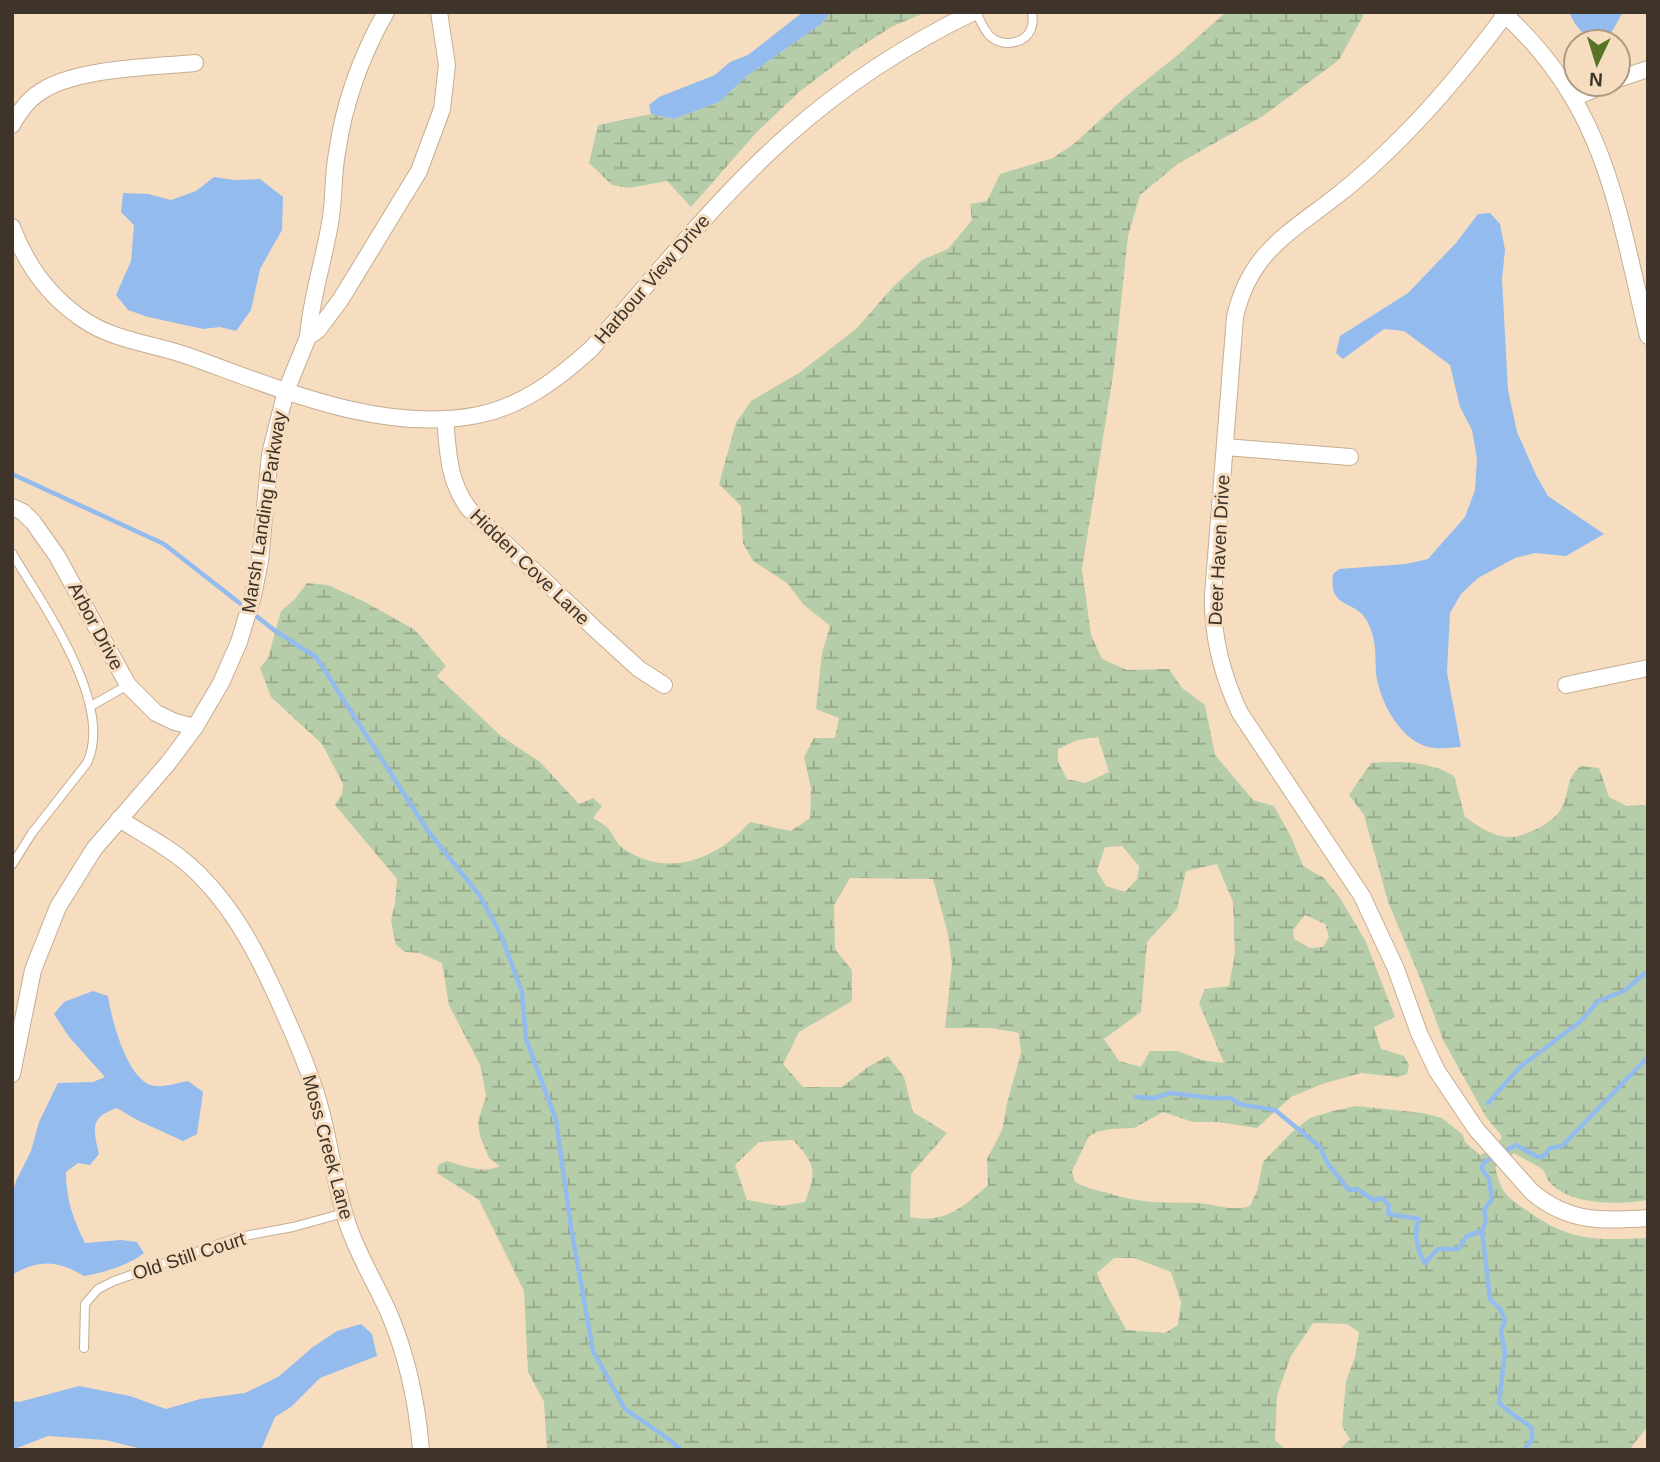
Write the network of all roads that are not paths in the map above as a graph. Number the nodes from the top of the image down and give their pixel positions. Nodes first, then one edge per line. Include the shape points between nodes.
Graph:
1 (386, 12) edge
2 (439, 12) edge
3 (975, 12) edge
4 (1032, 12) edge
5 (1503, 13) edge
6 (195, 63) dead end
7 (1562, 81) edge
8 (1574, 98) edge
9 (12, 125) edge
10 (12, 227) edge
11 (1648, 335) edge
12 (308, 337) junction
13 (286, 391) junction
14 (445, 419) junction
15 (1225, 447) junction
16 (1350, 457) dead end
17 (12, 507) edge
18 (12, 553) edge
19 (1648, 668) edge
20 (128, 685) junction
21 (664, 685) dead end
22 (1566, 685) dead end
23 (90, 706) junction
24 (195, 727) junction
25 (119, 819) junction
26 (12, 865) edge
27 (12, 1074) edge
28 (344, 1213) junction
29 (1648, 1219) edge
30 (83, 1348) dead end
31 (421, 1450) edge

1 - 12 street via 366,48 348,99
2 - 12 street, Marsh Landing Parkway via 447,65 442,109 419,171 341,299
3 - 4 lane via 989,36 1008,43 1022,41 1029,33
3 - 14 street, Harbour View Drive via 883,63 787,135 572,367 519,402
5 - 7 street via 1538,48
5 - 15 street, Deer Haven Drive via 1444,93 1402,137 1258,262 1236,317
6 - 9 street via 87,75 56,84 31,99
8 - 11 street via 1613,188
10 - 13 street, Harbour View Drive via 46,287 90,324 127,341 190,356
12 - 13 street, Marsh Landing Parkway
13 - 14 street, Harbour View Drive via 365,413
13 - 24 street, Marsh Landing Parkway via 270,454 260,561 246,624 221,683
14 - 21 street, Hidden Cove Lane via 449,470 468,509 639,669
15 - 16 street
15 - 29 street, Deer Haven Drive via 1212,611 1227,685 1240,713 1362,897 1437,1071 1490,1145 1532,1192 1566,1213 1589,1220
17 - 20 street, Arbor Drive via 33,522 57,556
18 - 23 lane via 67,647
19 - 22 street
20 - 23 lane
20 - 24 street, Arbor Drive via 156,713
23 - 26 lane via 95,736 88,763
24 - 25 street, Marsh Landing Parkway
25 - 27 street, Marsh Landing Parkway via 81,868 40,949
25 - 28 street, Moss Creek Lane via 190,866 249,939 306,1062 323,1115
28 - 30 lane, Old Still Court via 239,1237 114,1280 85,1304
28 - 31 street, Moss Creek Lane via 402,1350

